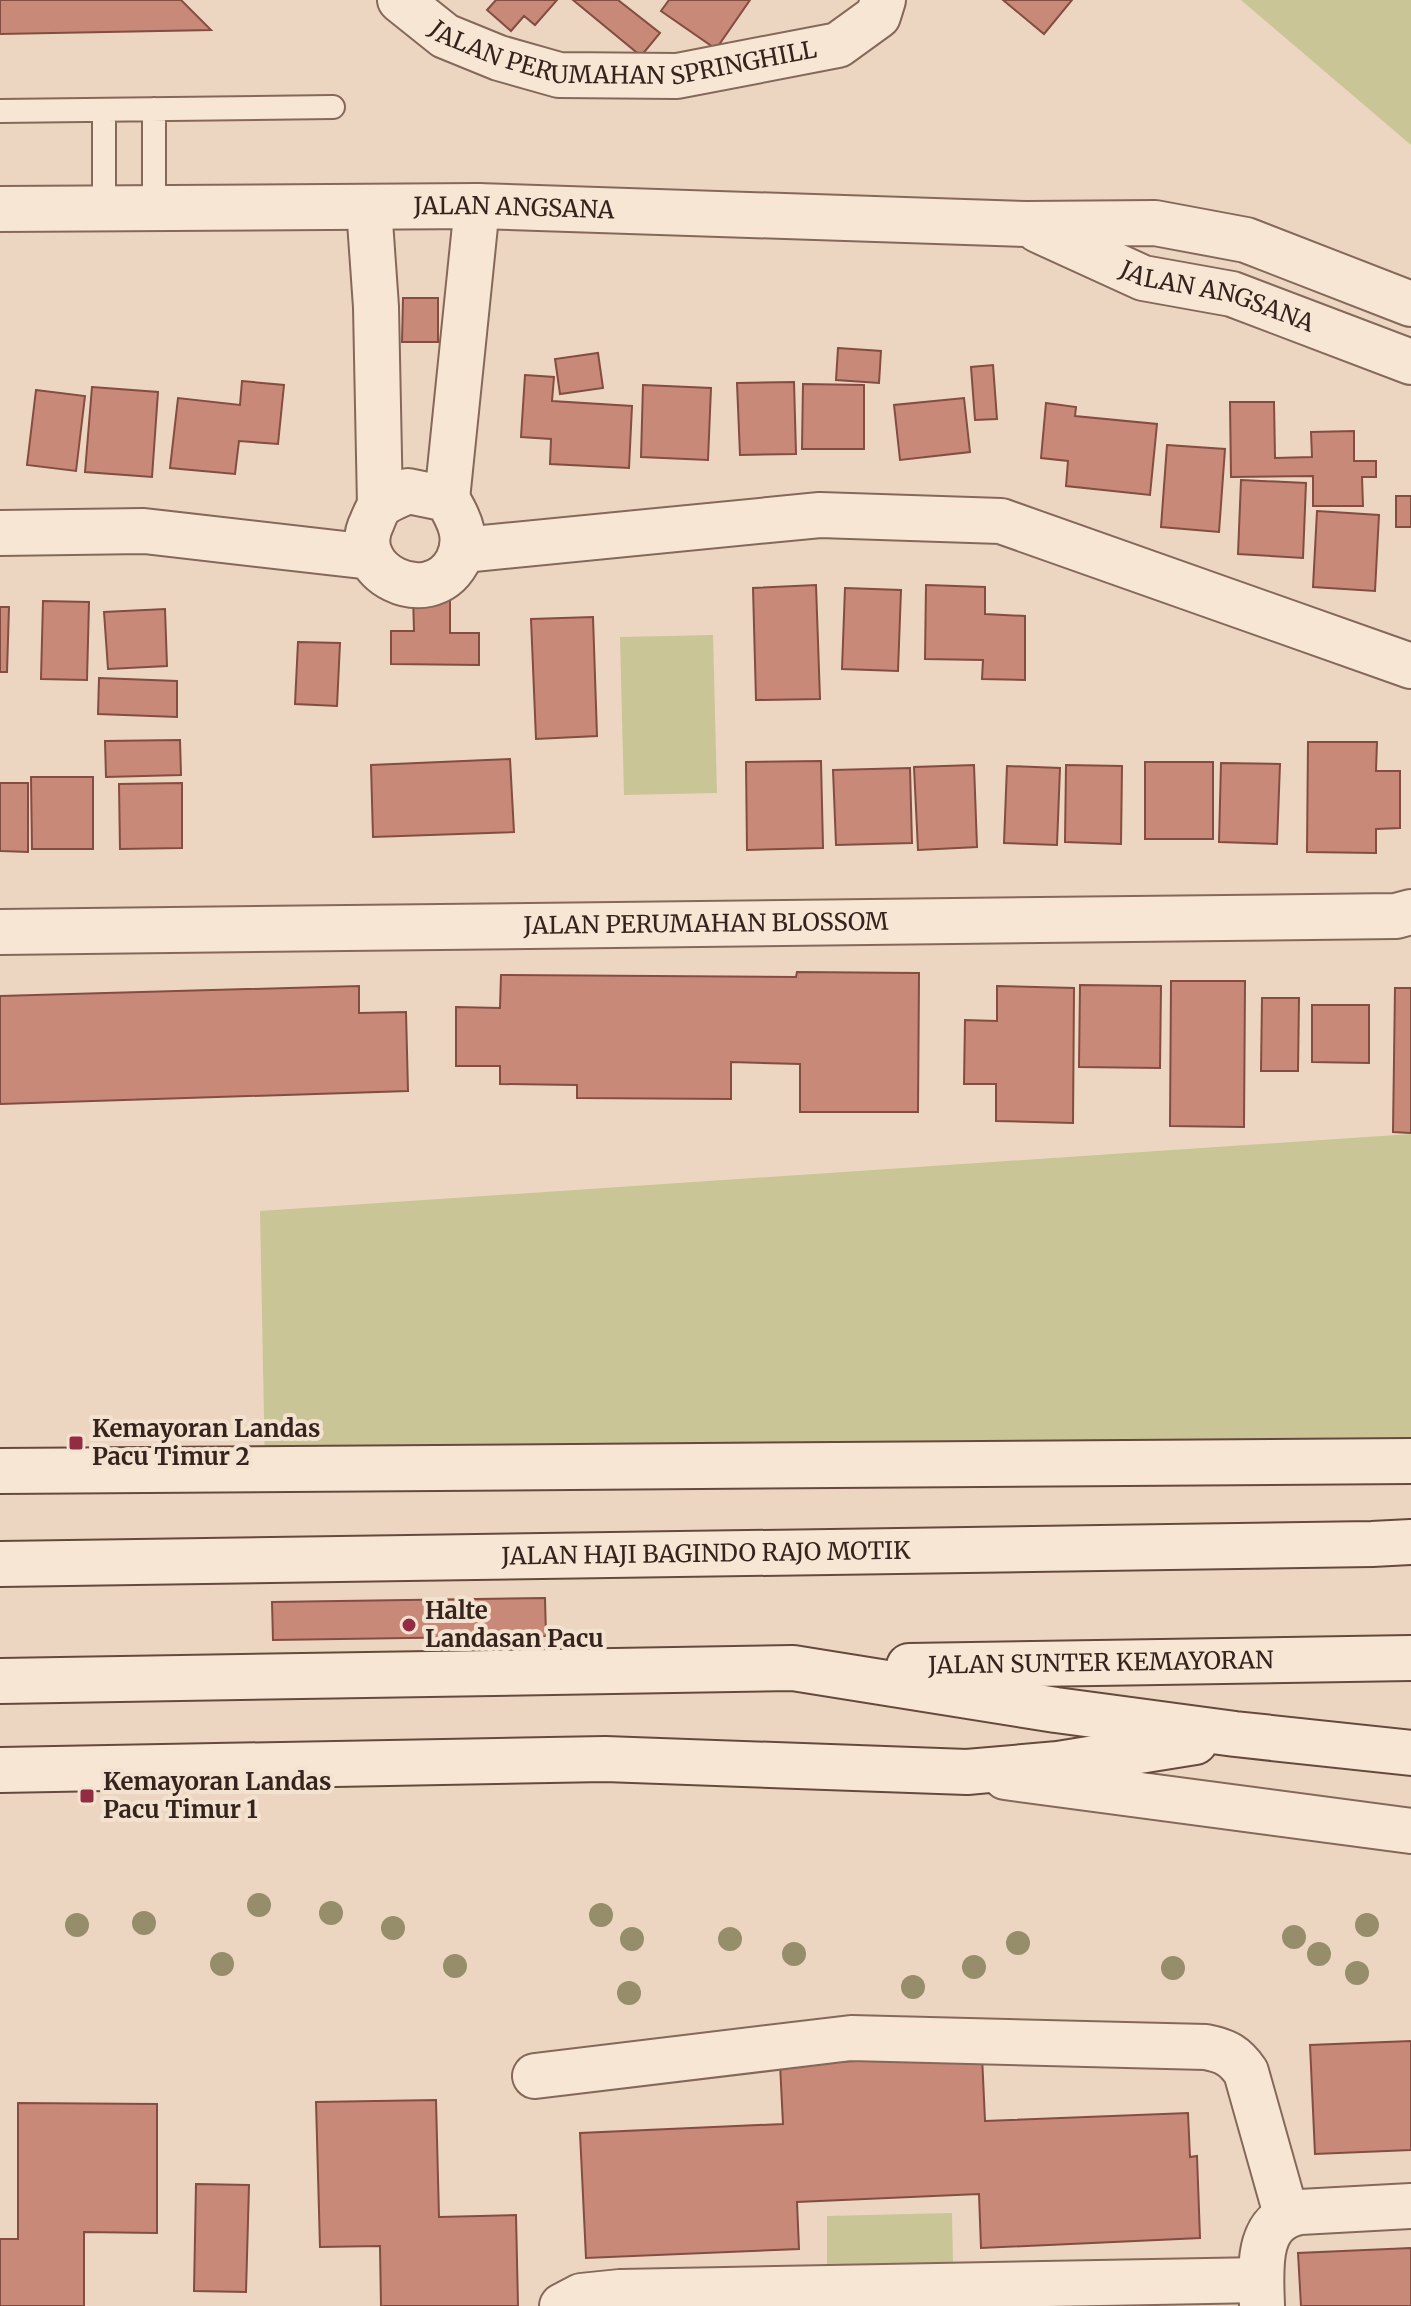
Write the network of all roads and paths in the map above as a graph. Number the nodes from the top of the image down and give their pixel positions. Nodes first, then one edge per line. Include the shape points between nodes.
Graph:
1 (400, 0) edge
2 (883, 0) edge
3 (333, 107) dead end
4 (154, 109) junction
5 (104, 110) junction
6 (0, 111) edge
7 (477, 206) junction
8 (154, 207) junction
9 (369, 207) junction
10 (104, 208) junction
11 (0, 209) edge
12 (1026, 224) junction
13 (1411, 304) edge
14 (1411, 362) edge
15 (447, 499) junction
16 (380, 506) junction
17 (0, 533) edge
18 (463, 550) junction
19 (371, 557) junction
20 (1411, 666) edge
21 (1411, 912) edge
22 (0, 932) edge
23 (1411, 1461) edge
24 (0, 1471) edge
25 (1411, 1542) edge
26 (0, 1564) edge
27 (1411, 1658) edge
28 (793, 1668) junction
29 (0, 1681) edge
30 (1235, 1734) junction
31 (1411, 1753) edge
32 (0, 1770) edge
33 (967, 1772) junction
34 (1411, 1831) edge
35 (535, 2076) dead end
36 (1411, 2206) edge
37 (1286, 2214) junction
38 (1262, 2293) edge
39 (562, 2306) edge

1 - 2 street, JALAN PERUMAHAN SPRINGHILL via 445,36 514,62 559,75 662,76 838,45 878,16
3 - 4 lane
4 - 5 lane
4 - 8 lane
5 - 6 lane
5 - 10 lane
7 - 9 street, JALAN ANGSANA
7 - 12 street, JALAN ANGSANA
7 - 15 street
8 - 9 street, JALAN ANGSANA
8 - 10 street, JALAN ANGSANA
9 - 16 street
10 - 11 street, JALAN ANGSANA
12 - 13 street, JALAN ANGSANA via 1155,223 1246,240
12 - 14 street, JALAN ANGSANA via 1143,278 1232,294
15 - 16 street via 408,491
15 - 18 street via 460,520
16 - 19 street via 368,530
17 - 19 street via 144,531
18 - 19 street via 451,571 431,585 407,586 385,576
18 - 20 street via 820,515 1001,521
21 - 22 street, JALAN PERUMAHAN BLOSSOM
23 - 24 street
25 - 26 street, JALAN HAJI BAGINDO RAJO MOTIK
27 - 28 street, JALAN SUNTER KEMAYORAN
28 - 29 street
28 - 30 street
30 - 31 street
30 - 33 street via 1058,1764
32 - 33 street via 605,1759
33 - 34 street
35 - 37 street via 851,2038 1223,2050 1246,2072
36 - 37 street
37 - 38 street via 1265,2239
38 - 39 street via 620,2292 581,2296

